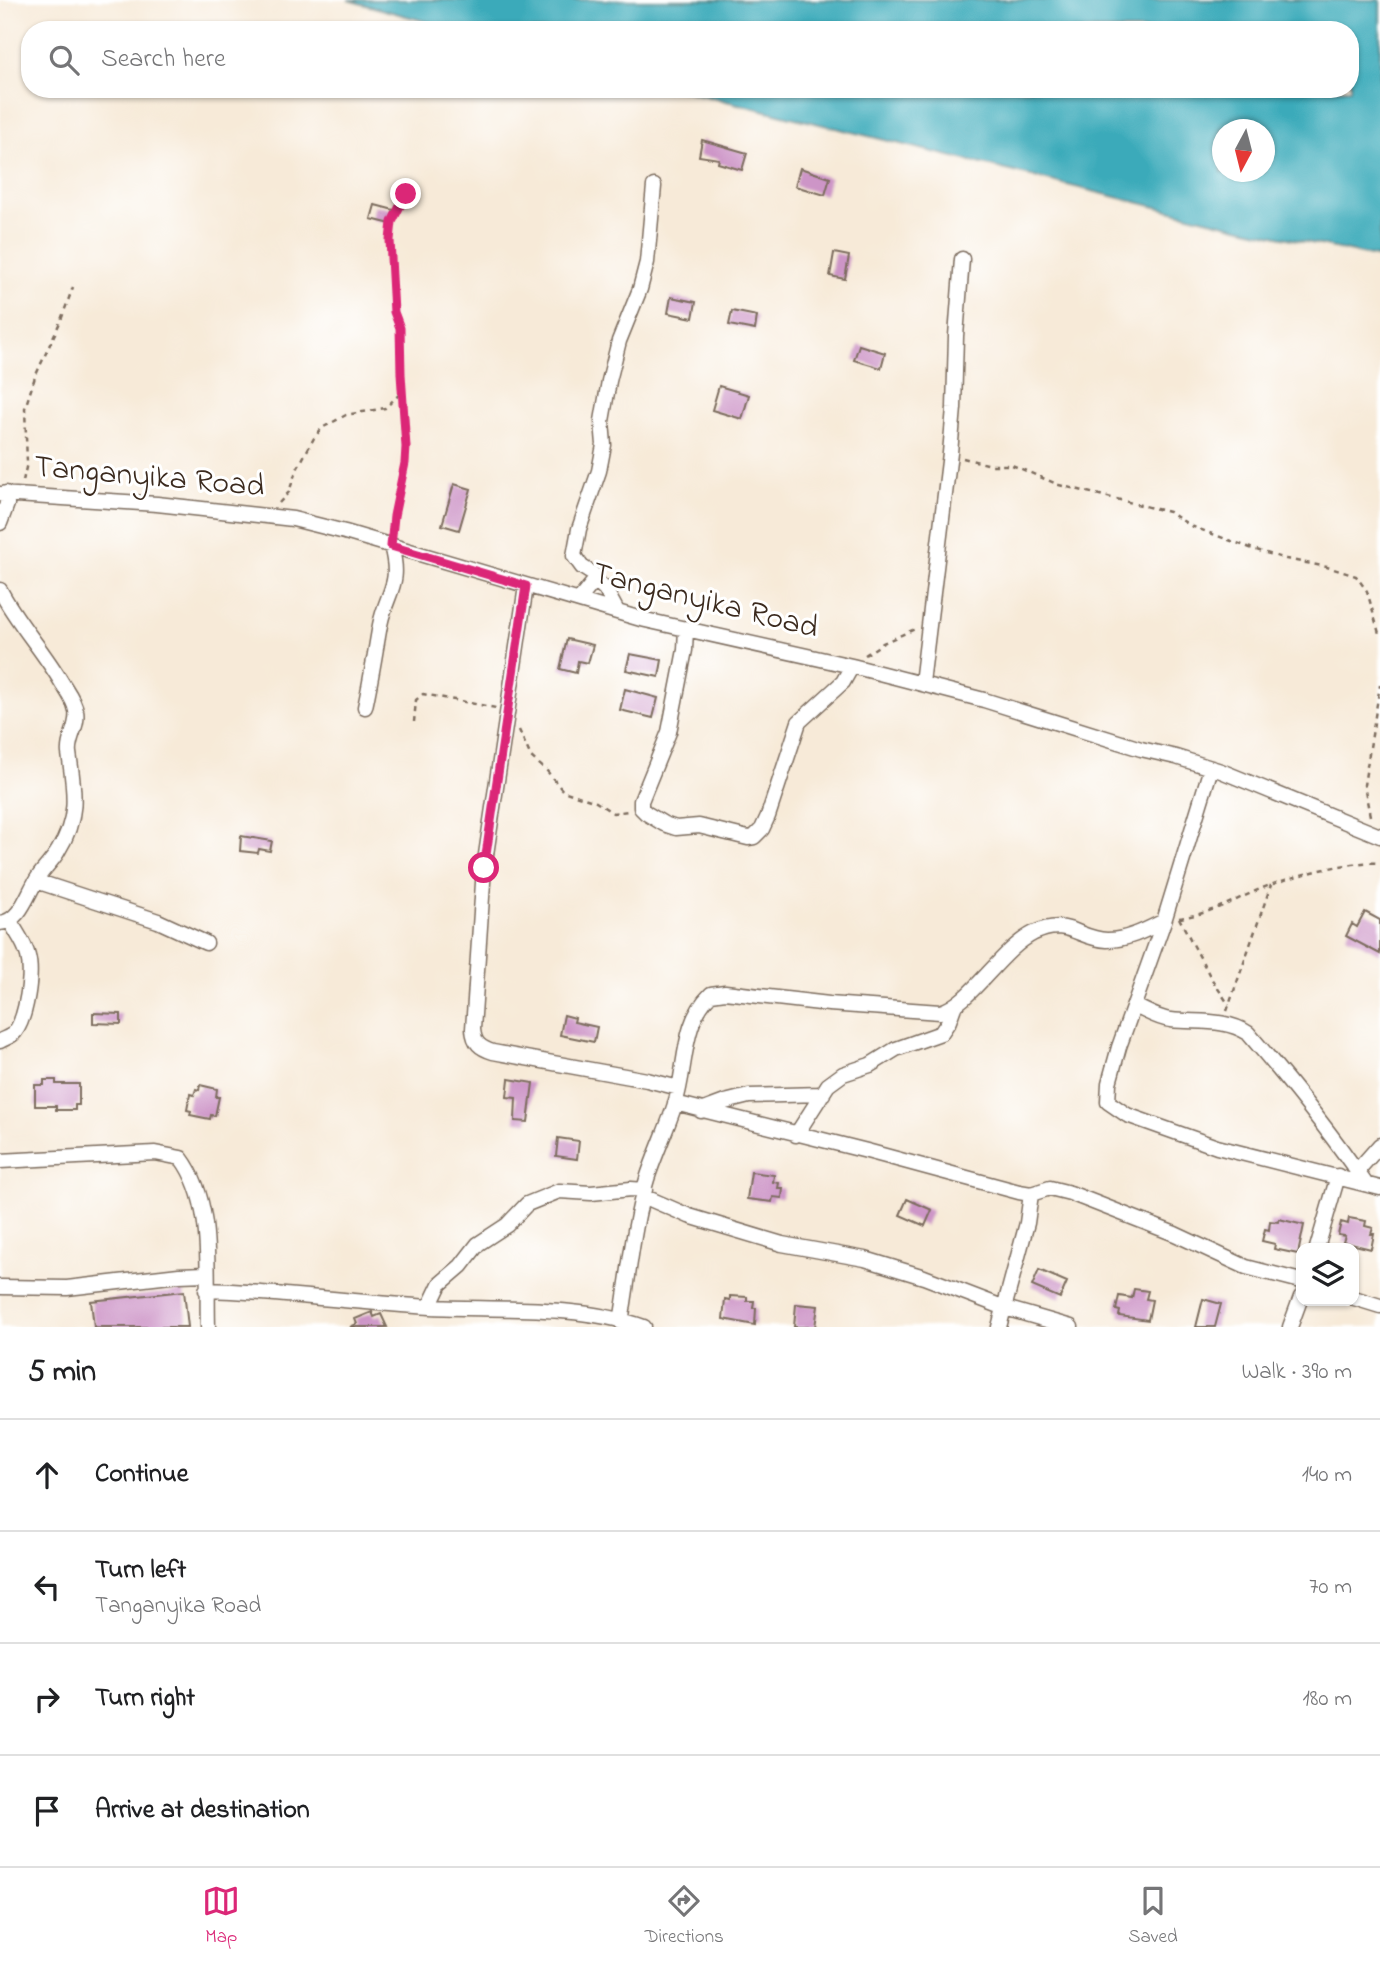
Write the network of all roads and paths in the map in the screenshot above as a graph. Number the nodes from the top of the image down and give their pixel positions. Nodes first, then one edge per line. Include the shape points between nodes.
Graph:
1 (654, 186) dead end
2 (406, 194) dead end
3 (962, 259) dead end
4 (73, 287) dead end
5 (402, 392) junction
6 (950, 453) junction
7 (8, 494) edge
8 (262, 515) junction
9 (0, 523) edge
10 (391, 546) junction
11 (594, 580) junction
12 (526, 586) junction
13 (0, 590) edge
14 (579, 600) junction
15 (617, 611) junction
16 (930, 622) junction
17 (686, 628) junction
18 (1380, 637) edge
19 (852, 666) junction
20 (922, 683) junction
21 (1380, 685) edge
22 (365, 707) dead end
23 (507, 709) junction
24 (414, 722) dead end
25 (1211, 768) junction
26 (641, 808) junction
27 (1377, 834) edge
28 (1380, 863) edge
29 (36, 881) junction
30 (1271, 885) junction
31 (1179, 918) junction
32 (1164, 921) junction
33 (5, 922) edge
34 (206, 943) dead end
35 (1228, 1005) junction
36 (1135, 1006) junction
37 (954, 1007) junction
38 (1223, 1024) junction
39 (0, 1041) edge
40 (679, 1088) junction
41 (823, 1094) junction
42 (675, 1103) junction
43 (701, 1111) junction
44 (796, 1135) junction
45 (1380, 1145) edge
46 (0, 1161) edge
47 (1338, 1176) junction
48 (1361, 1177) junction
49 (1380, 1188) edge
50 (644, 1193) junction
51 (1031, 1194) junction
52 (1318, 1243) edge
53 (206, 1274) junction
54 (1296, 1280) edge
55 (0, 1287) edge
56 (206, 1290) junction
57 (1359, 1299) edge
58 (1298, 1306) edge
59 (1380, 1306) edge
60 (429, 1307) junction
61 (1005, 1308) junction
62 (621, 1322) junction
63 (208, 1327) edge
64 (643, 1327) edge
65 (999, 1327) edge
66 (1071, 1327) edge
67 (1290, 1327) edge

1 - 11 street via 646,262 609,380 599,471 575,543 574,556
2 - 5 path via 392,222 390,240
3 - 6 street
4 - 7 path via 25,408 24,480
5 - 8 path via 385,408 346,415 322,428 289,492
5 - 10 path via 405,463
6 - 16 street
6 - 18 path via 990,465 1012,466 1059,485 1169,512 1191,526 1253,549 1356,576 1367,591
7 - 8 street, Tanganyika Road
7 - 9 street
8 - 10 street, Tanganyika Road
10 - 12 street, Tanganyika Road
10 - 22 street via 395,582 383,612
11 - 14 street
11 - 15 street
12 - 14 street, Tanganyika Road
12 - 23 street
13 - 29 street via 12,613 44,652 76,712 68,746 73,819
14 - 15 street, Tanganyika Road
15 - 17 street, Tanganyika Road
16 - 19 path via 875,648
16 - 20 street
17 - 19 street, Tanganyika Road
17 - 26 street via 669,733 644,789
19 - 20 street, Tanganyika Road
19 - 26 street via 842,682 799,722 768,816 754,837 699,826 676,828
20 - 25 street, Tanganyika Road
21 - 27 path via 1364,785
23 - 24 path via 423,694 416,700
23 - 26 path via 531,757 563,791 613,813
23 - 40 street via 484,868 475,1040 493,1052
25 - 27 street, Tanganyika Road
25 - 32 street
28 - 30 path via 1362,862
29 - 33 street via 18,912
29 - 34 street via 158,921
30 - 31 path via 1220,908
30 - 35 path
31 - 32 path
31 - 35 path
32 - 36 street
32 - 37 street via 1118,939 1103,940 1064,927 1036,932 1015,945
33 - 39 street via 28,953 29,978 19,1024 10,1037
35 - 38 path
36 - 38 street via 1169,1020
36 - 47 street via 1109,1083 1107,1099 1112,1106 1217,1147
37 - 40 street via 940,1012 893,1010 715,992 692,1023
37 - 41 street via 941,1033 843,1074
38 - 48 street via 1248,1033 1308,1103
40 - 42 street
41 - 43 street via 749,1096
41 - 44 street
42 - 43 street
42 - 50 street
43 - 44 street
44 - 51 street
45 - 48 street
46 - 53 street via 155,1153 181,1158 202,1203
47 - 48 street
47 - 52 street
48 - 49 street
50 - 60 street via 631,1189 559,1191 527,1204 507,1225 478,1244 440,1284
50 - 61 street via 663,1207 689,1216 782,1244 865,1259
50 - 62 street
51 - 54 street via 1050,1188 1070,1193 1246,1267
51 - 61 street
53 - 55 street via 67,1288
53 - 56 street
56 - 60 street
56 - 63 street
57 - 59 street
58 - 67 street
60 - 62 street via 570,1313
61 - 65 street
61 - 66 street
62 - 64 street

